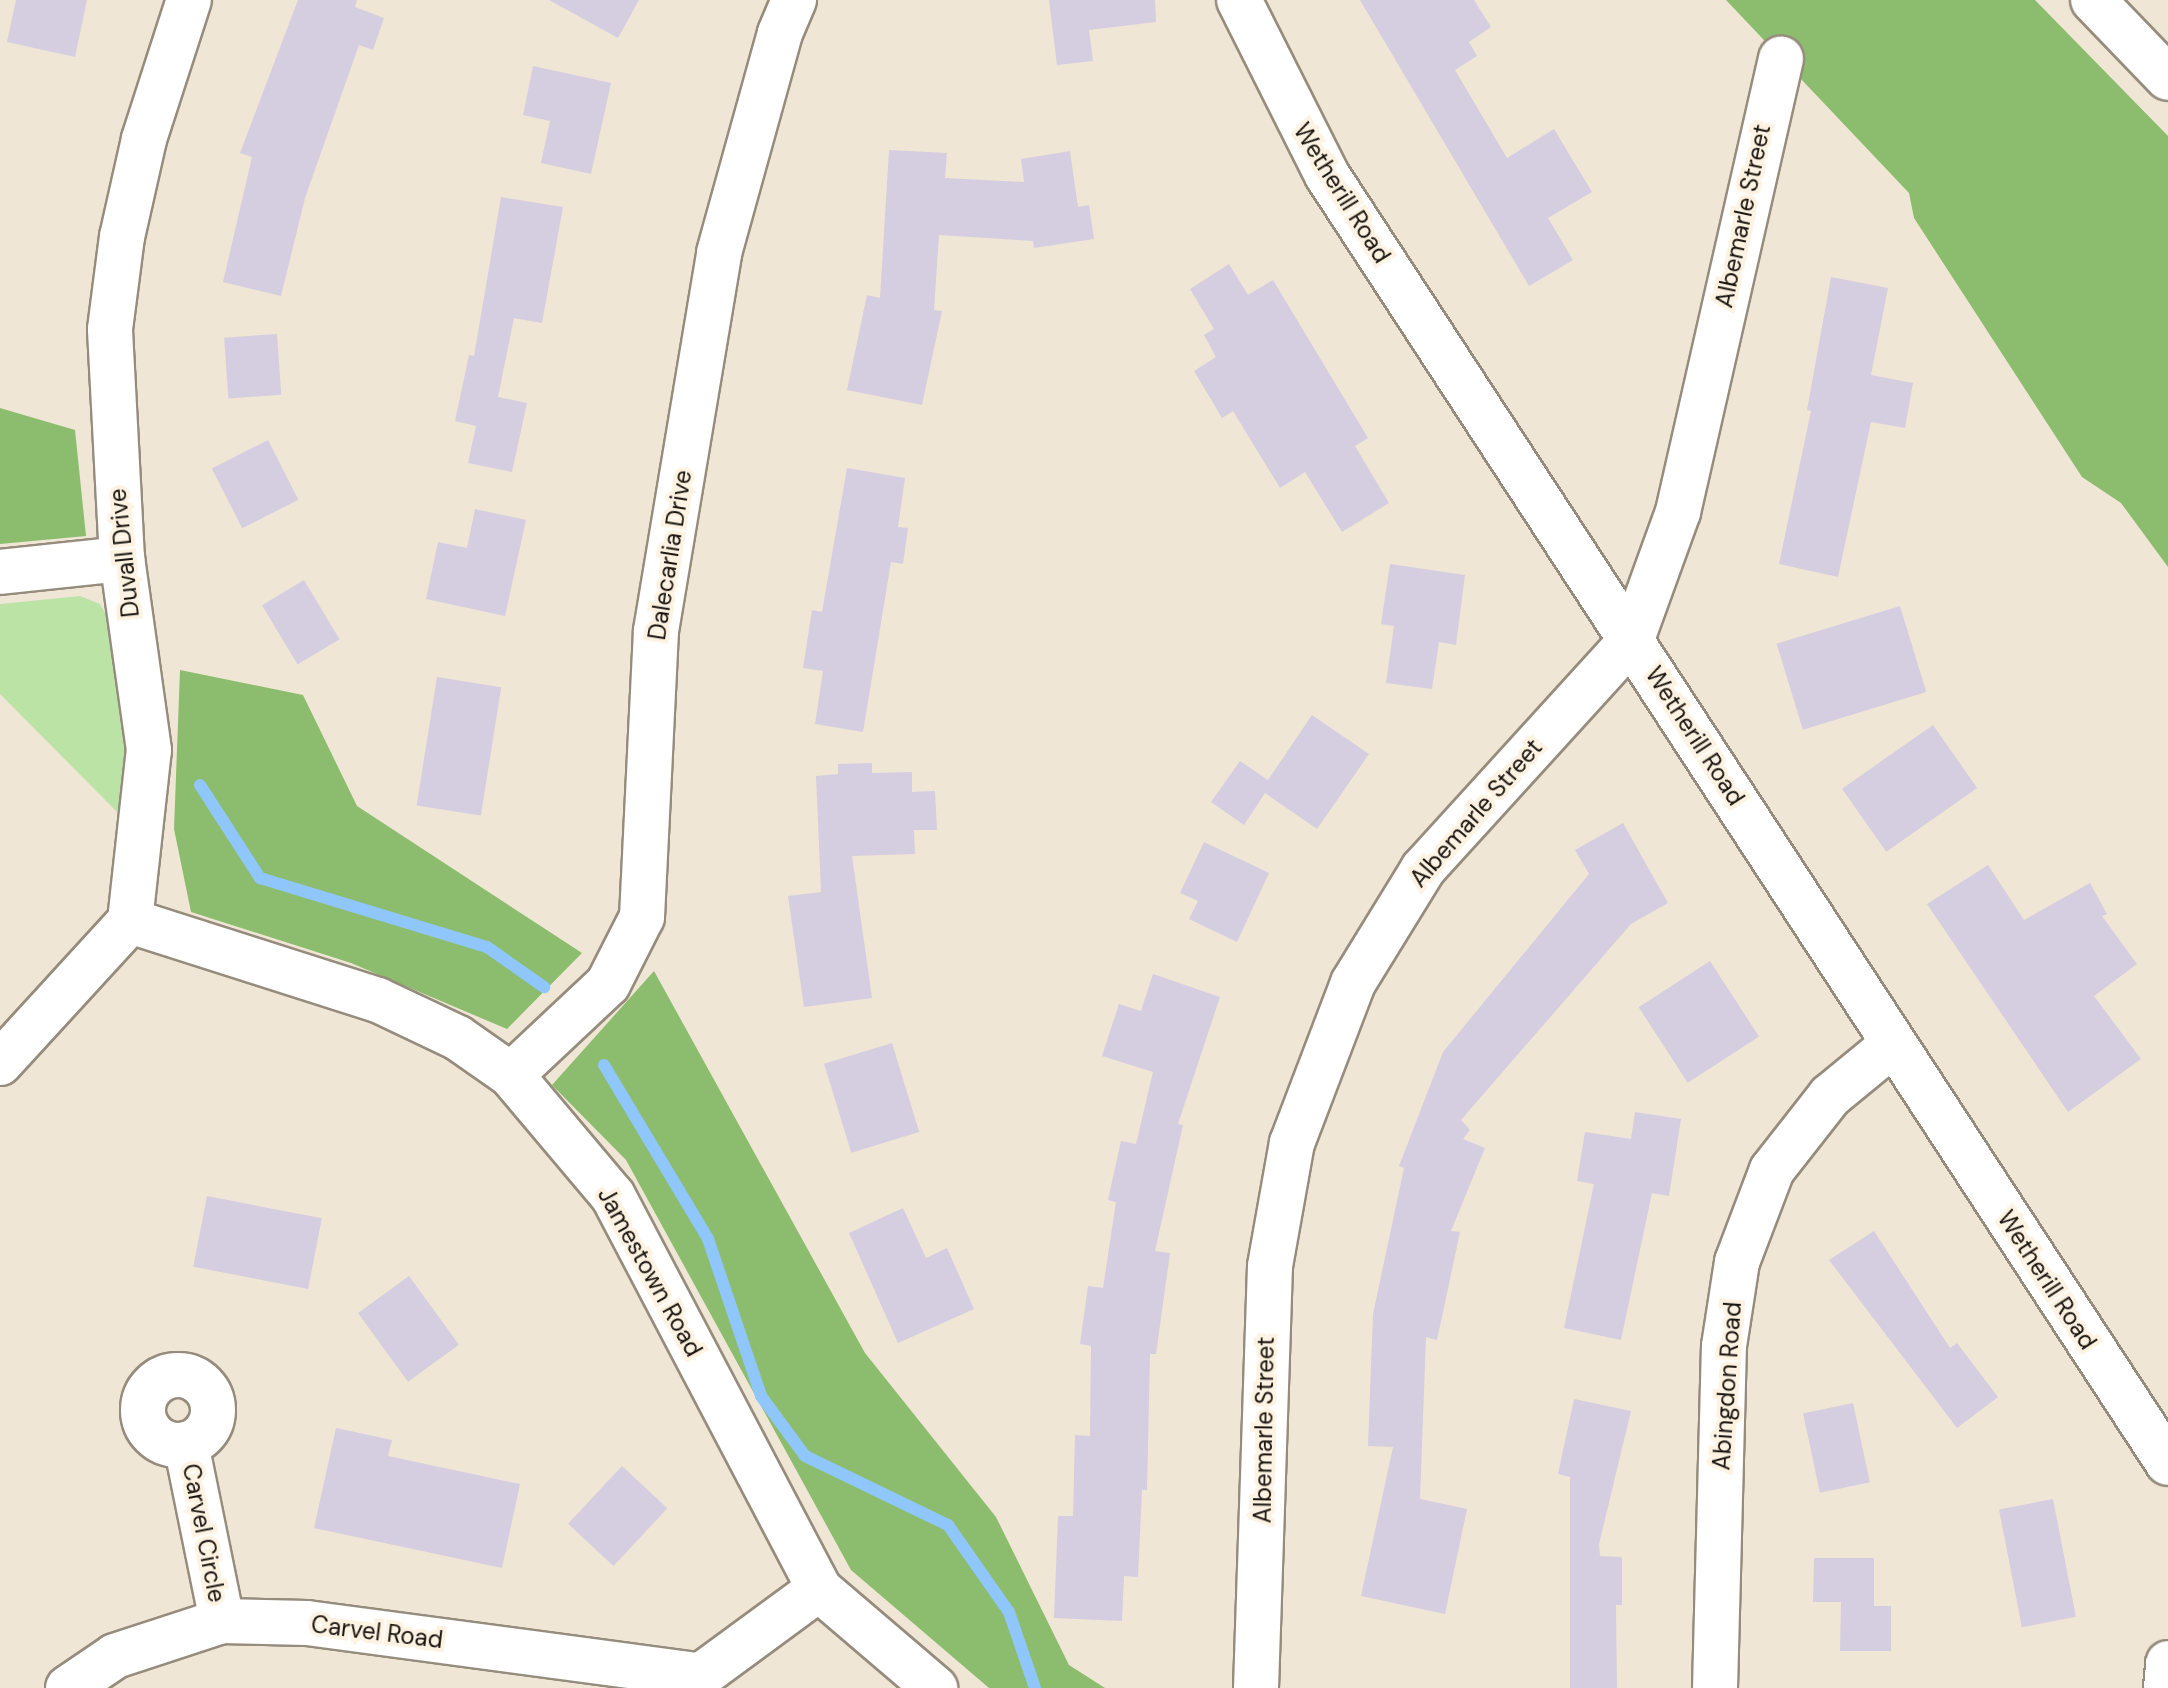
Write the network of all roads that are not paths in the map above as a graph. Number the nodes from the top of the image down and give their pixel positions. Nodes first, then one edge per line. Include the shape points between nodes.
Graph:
1 (189, 0) edge
2 (794, 0) edge
3 (1239, 0) edge
4 (2093, 0) edge
5 (1781, 59) dead end
6 (2168, 78) edge
7 (122, 559) junction
8 (0, 572) edge
9 (1632, 639) junction
10 (130, 921) junction
11 (1892, 1045) junction
12 (0, 1063) edge
13 (511, 1075) junction
14 (186, 1444) dead end
15 (2168, 1463) edge
16 (819, 1589) junction
17 (222, 1621) junction
18 (2168, 1663) edge
19 (691, 1682) edge
20 (68, 1688) edge
21 (935, 1688) edge
22 (1256, 1688) edge
23 (1715, 1688) edge
24 (2166, 1688) edge

1 - 7 street, Duvall Drive via 144,139 122,237 110,329
2 - 13 street, Dalecarlia Drive via 780,33 719,253 656,631 642,917 608,984
3 - 9 street, Wetherill Road via 1327,175
4 - 6 street
5 - 9 street, Albemarle Street via 1678,512
7 - 8 street
7 - 10 street, Duvall Drive via 149,750
9 - 11 street, Wetherill Road
9 - 22 street, Albemarle Street via 1423,869 1353,983 1315,1073 1292,1143 1270,1266
10 - 12 street
10 - 13 street, Jamestown Road via 378,1000 458,1038
11 - 15 street, Wetherill Road
11 - 23 street, Abingdon Road via 1830,1096 1772,1170 1737,1262 1724,1346
13 - 16 street, Jamestown Road via 613,1196
14 - 17 street, Carvel Circle
16 - 19 street
16 - 21 street, Jamestown Road
17 - 19 street, Carvel Road via 307,1623
17 - 20 street, Carvel Road via 115,1656
18 - 24 street

